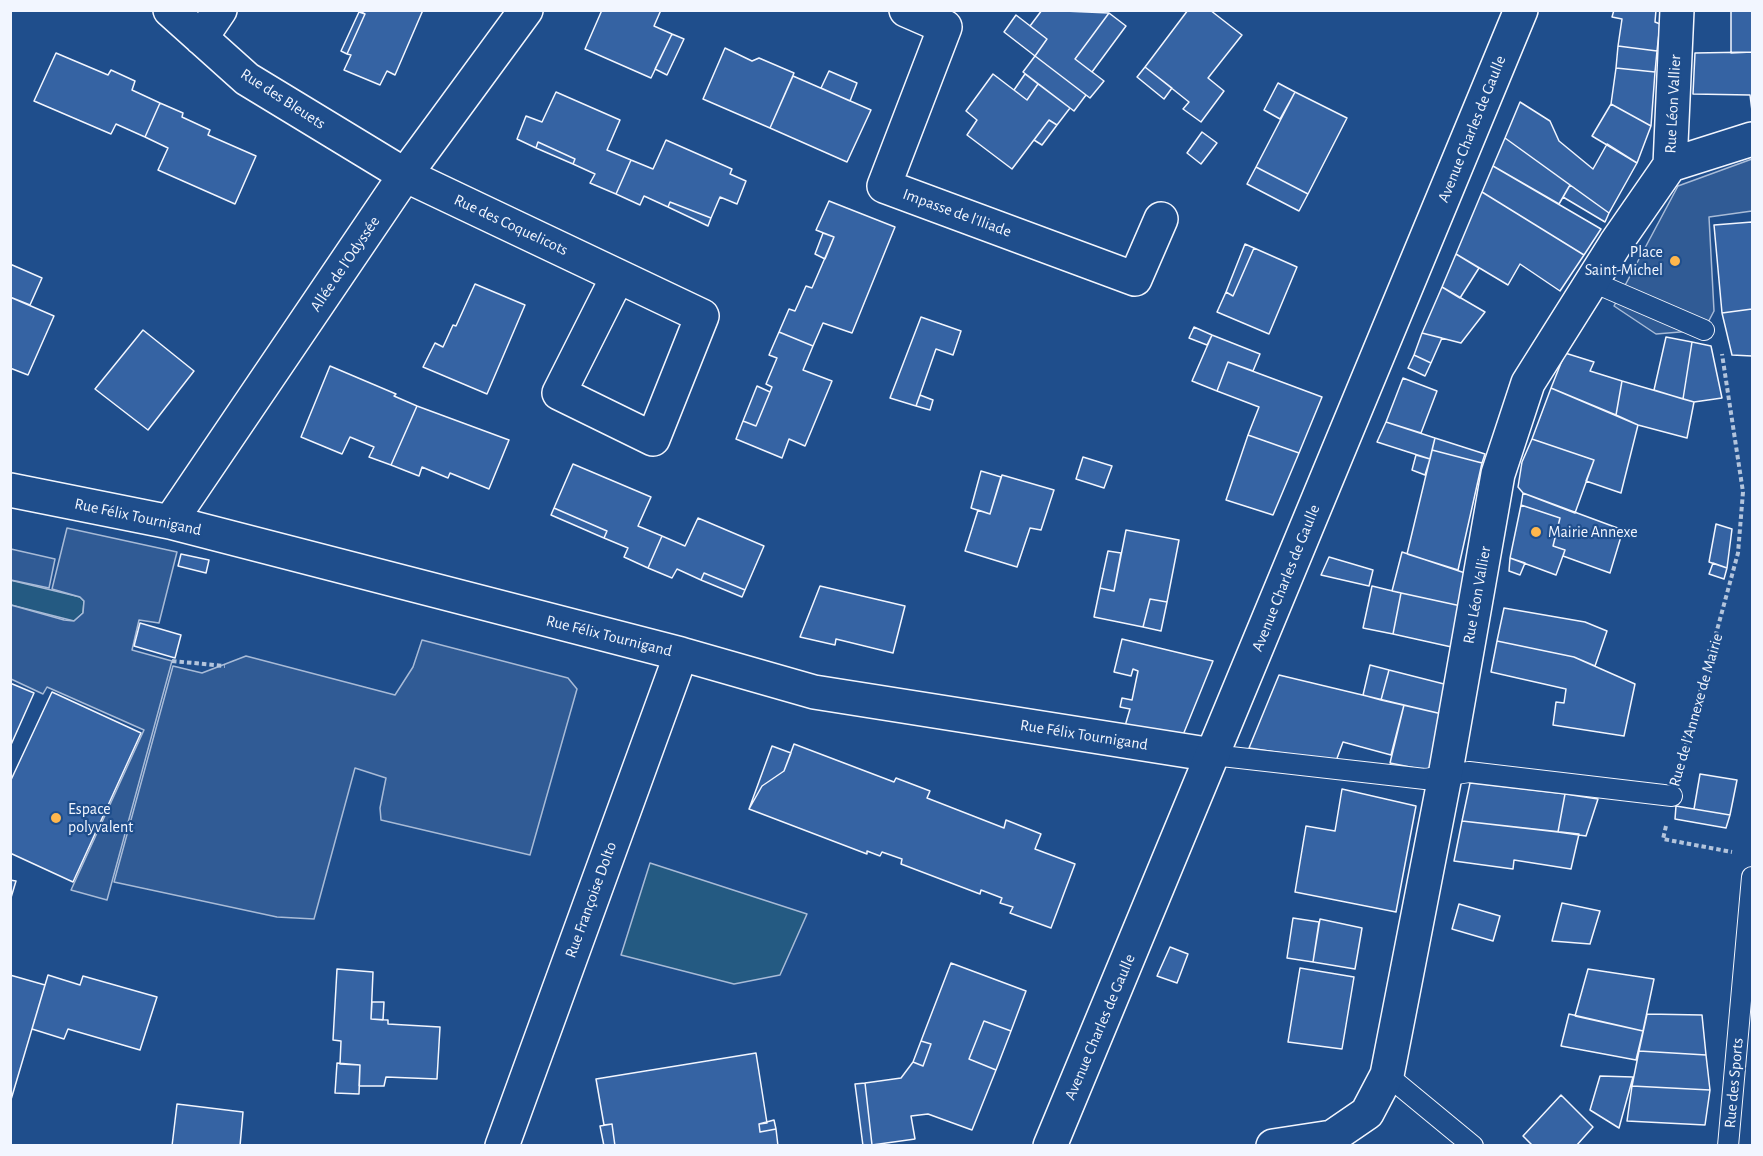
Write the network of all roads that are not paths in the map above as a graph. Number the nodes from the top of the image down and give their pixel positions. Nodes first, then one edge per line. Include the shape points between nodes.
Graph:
1 (170, 10) edge
2 (220, 10) edge
3 (526, 10) edge
4 (906, 10) edge
5 (1521, 10) edge
6 (1677, 10) edge
7 (201, 39) junction
8 (1752, 139) edge
9 (1670, 165) junction
10 (405, 175) junction
11 (1161, 219) dead end
12 (618, 276) junction
13 (1593, 282) junction
14 (1704, 330) road end
15 (10, 490) edge
16 (170, 522) junction
17 (681, 654) junction
18 (1213, 755) junction
19 (1445, 776) junction
20 (1672, 796) road end
21 (1752, 877) edge
22 (1387, 1075) junction
23 (502, 1146) edge
24 (1050, 1146) edge
25 (1272, 1146) edge
26 (1473, 1146) edge
27 (1728, 1146) edge

1 - 7 street, Rue des Bleuets
2 - 7 street
3 - 10 street, Allée de l'Odyssée
4 - 11 street, Impasse de l'Iliade via 945,27 884,186 1135,279
5 - 18 street, Avenue Charles de Gaulle
6 - 9 street, Rue Léon Vallier
7 - 10 street, Rue des Bleuets via 247,79
8 - 9 street
9 - 13 street, Rue Léon Vallier
10 - 12 street, Rue des Coquelicots
10 - 16 street, Allée de l'Odyssée
12 - 12 street, Rue des Coquelicots via 702,316 653,439 558,393
13 - 14 lane
13 - 19 street, Rue Léon Vallier via 1528,383 1498,474
15 - 16 street, Rue Félix Tournigand
16 - 17 street, Rue Félix Tournigand
17 - 18 street, Rue Félix Tournigand via 814,693
17 - 23 street, Rue Françoise Dolto
18 - 19 lane, Rue de l'Annexe de Mairie via 1425,779
18 - 24 street, Avenue Charles de Gaulle
19 - 20 lane, Rue de l'Annexe de Mairie via 1468,772
19 - 22 street, Rue Léon Vallier
21 - 27 lane, Rue des Sports
22 - 25 street, Rue Léon Vallier via 1367,1113 1332,1137
22 - 26 lane

